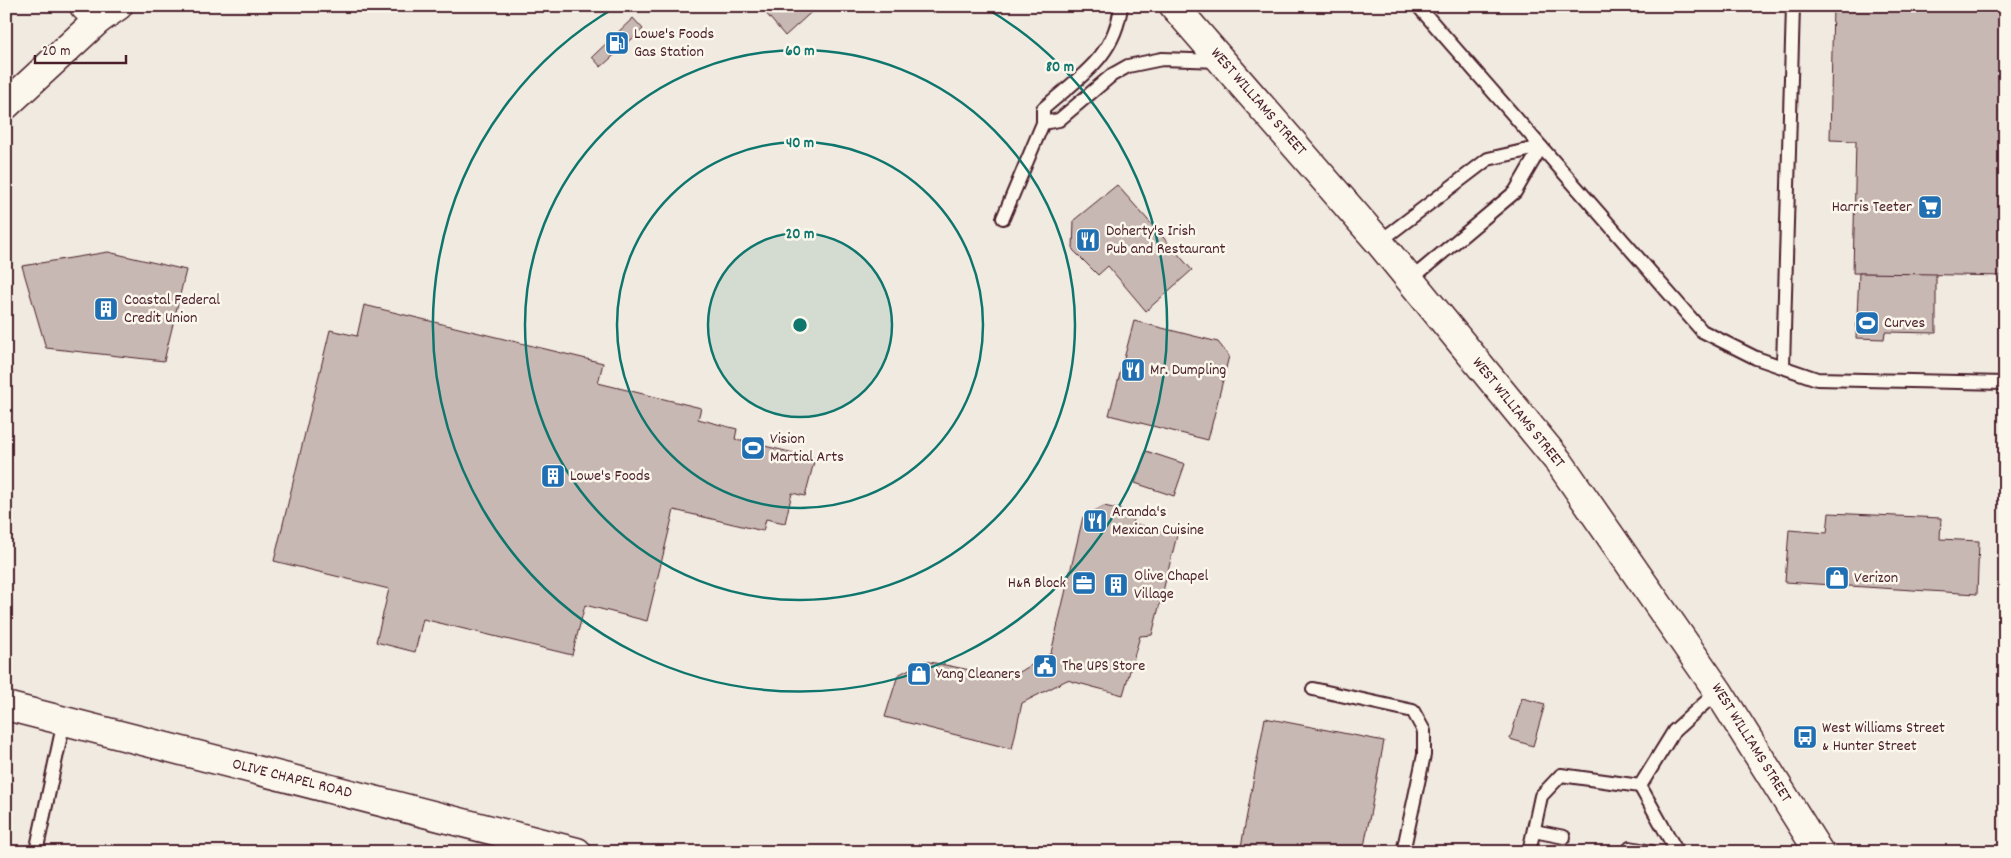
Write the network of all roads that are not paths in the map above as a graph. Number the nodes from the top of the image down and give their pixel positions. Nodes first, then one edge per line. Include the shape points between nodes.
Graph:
1 (1121, 6) edge
2 (1174, 6) edge
3 (1418, 6) edge
4 (1793, 6) edge
5 (100, 11) edge
6 (1221, 61) junction
7 (6, 105) edge
8 (1043, 123) junction
9 (1541, 147) junction
10 (1002, 218) dead end
11 (1379, 242) junction
12 (1410, 280) junction
13 (1783, 367) junction
14 (2005, 383) edge
15 (1313, 689) dead end
16 (1718, 691) junction
17 (6, 706) edge
18 (64, 721) junction
19 (1640, 786) junction
20 (1534, 831) junction
21 (1564, 837) dead end
22 (1630, 848) dead end
23 (36, 852) edge
24 (577, 852) edge
25 (1403, 852) edge
26 (1529, 852) edge
27 (1652, 852) edge
28 (1677, 852) edge
29 (1819, 852) edge

1 - 8 lane via 1110,45 1100,59 1043,109
2 - 6 main road, WEST WILLIAMS STREET
3 - 9 lane
4 - 13 lane
5 - 7 main road
6 - 8 lane via 1162,59 1128,66 1112,75 1059,120
6 - 11 main road, WEST WILLIAMS STREET
8 - 10 lane
9 - 11 lane via 1488,159
9 - 12 lane via 1515,192
9 - 13 lane via 1702,331 1756,358
11 - 12 main road, WEST WILLIAMS STREET
12 - 16 main road, WEST WILLIAMS STREET via 1559,462
13 - 14 lane via 1817,379
15 - 25 lane via 1413,711 1424,731 1424,755
16 - 19 lane via 1674,731
16 - 29 main road, WEST WILLIAMS STREET
17 - 18 main road, OLIVE CHAPEL ROAD
18 - 23 lane
18 - 24 main road, OLIVE CHAPEL ROAD
19 - 20 lane via 1561,775 1540,796
19 - 28 lane
20 - 21 lane
20 - 26 lane
22 - 27 lane

